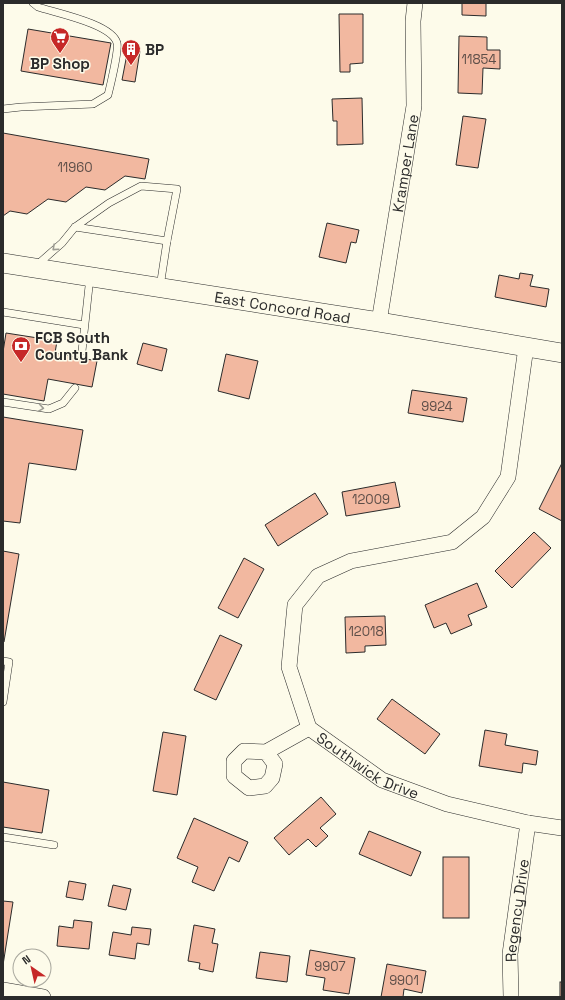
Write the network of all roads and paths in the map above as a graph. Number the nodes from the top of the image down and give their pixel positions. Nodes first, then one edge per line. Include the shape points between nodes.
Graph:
1 (33, 3) edge
2 (415, 3) edge
3 (3, 109) edge
4 (75, 227) junction
5 (167, 241) junction
6 (3, 263) edge
7 (34, 268) junction
8 (90, 277) junction
9 (160, 288) junction
10 (3, 312) edge
11 (379, 322) junction
12 (84, 325) junction
13 (526, 347) junction
14 (82, 350) dead end
15 (562, 353) edge
16 (75, 388) dead end
17 (3, 402) edge
18 (3, 661) edge
19 (3, 702) edge
20 (309, 728) junction
21 (266, 752) dead end
22 (528, 823) junction
23 (562, 828) edge
24 (3, 837) edge
25 (54, 845) dead end
26 (3, 990) edge
27 (43, 997) edge
28 (511, 997) edge

1 - 3 lane via 38,7 98,25 113,35 118,44 108,95 93,104
2 - 11 street, Kramper Lane via 414,106
4 - 5 lane
4 - 5 lane via 109,203 141,186 177,189
4 -> 7 lane via 62,243
5 - 9 lane
6 - 7 street, East Concord Road
7 - 8 street, East Concord Road
8 - 9 street, East Concord Road
8 - 12 lane
9 - 11 street, East Concord Road
10 - 12 lane
11 - 13 street, East Concord Road
12 - 14 lane
13 - 15 street, East Concord Road
13 - 20 street, Southwick Drive via 508,477 483,517 452,542 350,562 318,576 295,605 290,668
17 -> 16 lane via 49,409 63,403
18 - 19 lane via 9,662
20 - 21 street
20 - 22 street, Southwick Drive via 382,780 447,804
22 - 23 street, Southwick Drive
22 - 28 street, Regency Drive via 510,954
24 - 25 lane
26 - 27 street

